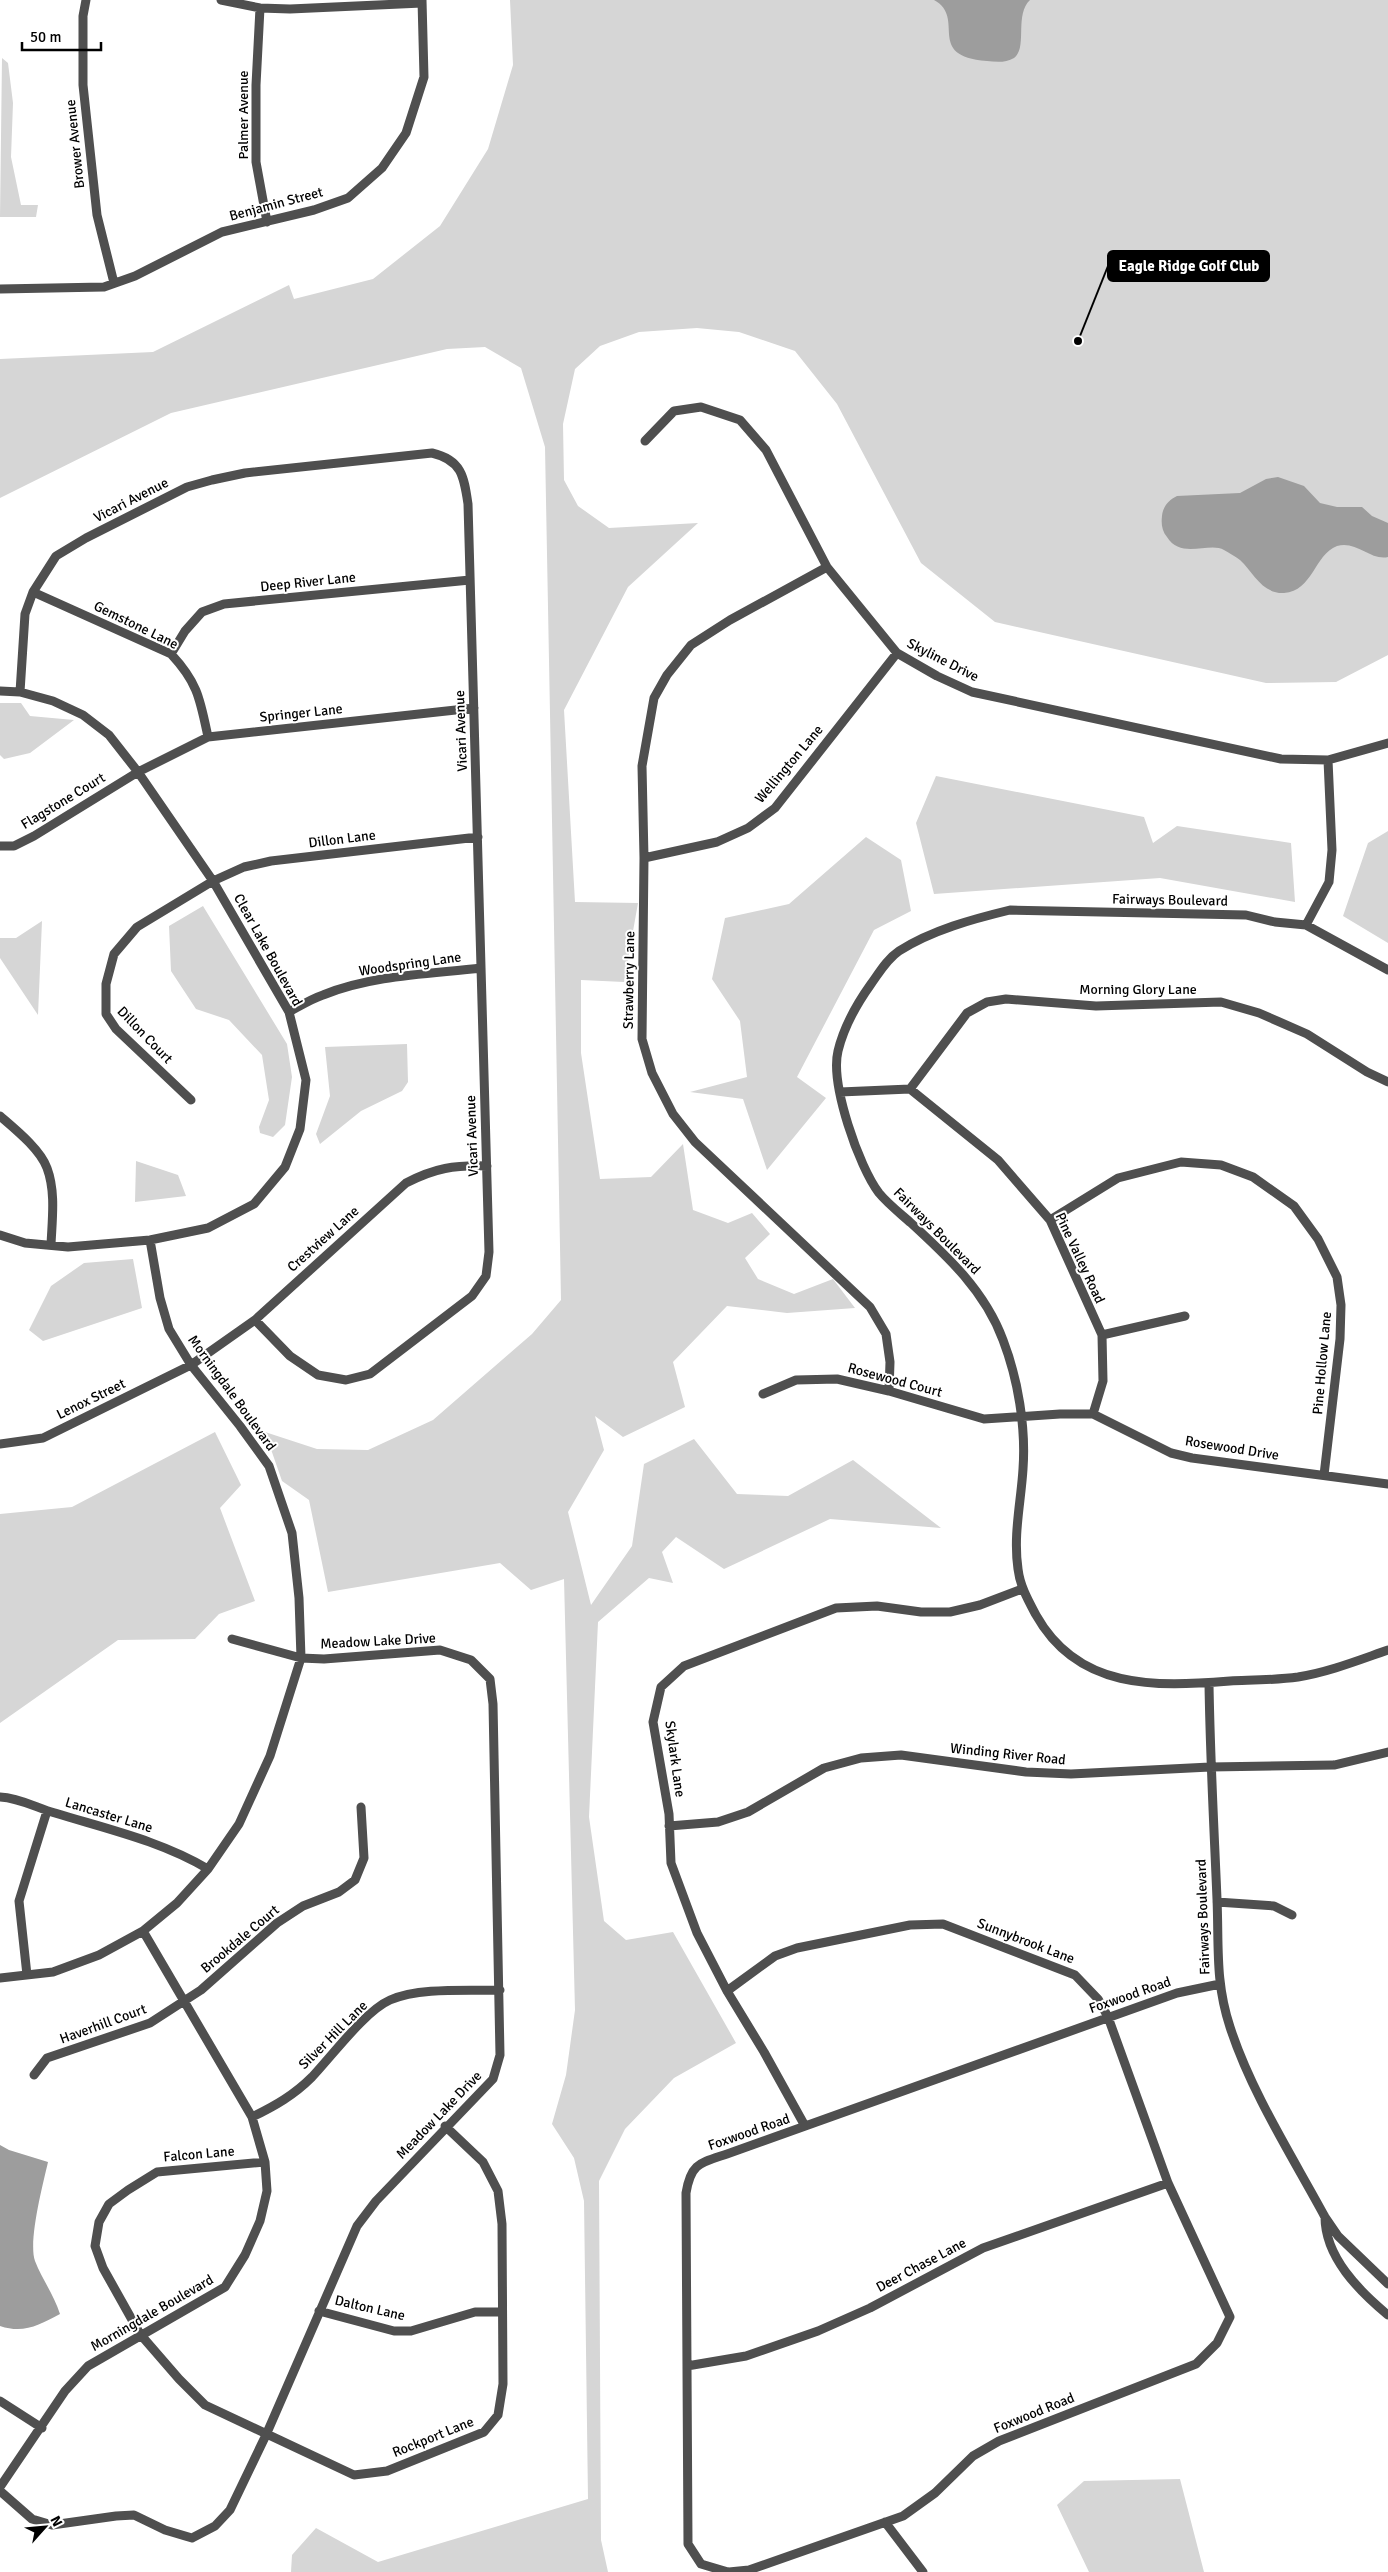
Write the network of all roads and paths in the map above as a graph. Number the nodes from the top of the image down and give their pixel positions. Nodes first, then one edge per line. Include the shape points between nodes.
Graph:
1 (86, 0) edge
2 (220, 0) edge
3 (422, 1) edge
4 (260, 8) junction
5 (268, 222) junction
6 (114, 283) junction
7 (0, 289) edge
8 (645, 441) dead end
9 (827, 567) junction
10 (470, 580) junction
11 (33, 592) junction
12 (897, 653) junction
13 (171, 654) junction
14 (0, 691) edge
15 (20, 692) junction
16 (474, 708) junction
17 (208, 737) junction
18 (1388, 743) edge
19 (1328, 760) junction
20 (138, 772) junction
21 (478, 837) junction
22 (0, 846) edge
23 (644, 858) junction
24 (213, 881) junction
25 (1306, 925) junction
26 (481, 968) junction
27 (1388, 970) edge
28 (289, 1012) junction
29 (1388, 1082) edge
30 (910, 1089) junction
31 (840, 1092) junction
32 (191, 1100) dead end
33 (0, 1116) edge
34 (487, 1166) junction
35 (1050, 1220) junction
36 (0, 1235) edge
37 (150, 1240) junction
38 (51, 1245) junction
39 (1185, 1316) dead end
40 (255, 1320) junction
41 (1102, 1335) junction
42 (191, 1365) junction
43 (889, 1391) junction
44 (764, 1394) dead end
45 (1093, 1414) junction
46 (1020, 1418) junction
47 (0, 1444) edge
48 (1324, 1475) junction
49 (1388, 1484) edge
50 (1022, 1589) junction
51 (232, 1639) dead end
52 (1388, 1650) edge
53 (301, 1658) junction
54 (1209, 1683) junction
55 (1388, 1752) edge
56 (1210, 1767) junction
57 (0, 1797) edge
58 (361, 1808) dead end
59 (47, 1811) junction
60 (670, 1826) junction
61 (208, 1868) junction
62 (1217, 1902) junction
63 (1292, 1914) dead end
64 (143, 1931) junction
65 (27, 1975) junction
66 (0, 1978) edge
67 (1220, 1984) junction
68 (500, 1990) junction
69 (727, 1991) junction
70 (185, 2001) junction
71 (1108, 2017) junction
72 (34, 2075) dead end
73 (252, 2117) junction
74 (445, 2126) junction
75 (805, 2126) junction
76 (265, 2162) junction
77 (1168, 2183) junction
78 (1325, 2217) junction
79 (1388, 2284) edge
80 (319, 2311) junction
81 (502, 2312) junction
82 (1388, 2315) edge
83 (1230, 2316) joint
84 (140, 2334) junction
85 (687, 2366) junction
86 (0, 2401) edge
87 (42, 2428) junction
88 (266, 2435) junction
89 (0, 2489) edge
90 (885, 2522) junction
91 (728, 2572) edge
92 (923, 2572) edge

1 - 6 street, Brower Avenue via 82,16 83,85 97,215
2 - 4 street
3 - 4 street via 290,10
3 - 5 street, Benjamin Street via 424,77 406,133 382,168 348,198
4 - 5 street, Palmer Avenue via 256,162
5 - 6 street, Benjamin Street via 222,232 135,276
6 - 7 street, Benjamin Street via 104,287
8 - 9 street, Skyline Drive via 674,411 701,407 740,420 766,450
9 - 12 street, Skyline Drive
9 - 23 street, Strawberry Lane via 691,645 667,675 654,698 642,766
10 - 11 street, Vicari Avenue via 468,504 463,474 447,456 432,453 245,473 187,487 56,556
10 - 13 street, Deep River Lane via 224,604 202,612
10 - 16 street, Vicari Avenue
11 - 13 street, Gemstone Lane
11 - 15 street, Vicari Avenue via 25,614
12 - 19 street, Skyline Drive via 972,692 1281,759
12 - 23 street, Wellington Lane via 774,808 748,828 717,842
13 - 17 street, Gemstone Lane via 188,672 198,692
14 - 15 street, Clear Lake Boulevard
15 - 20 street, Clear Lake Boulevard via 83,714 109,735
16 - 17 street, Springer Lane
16 - 21 street, Vicari Avenue
17 - 20 street, Springer Lane
18 - 19 street, Skyline Drive
19 - 25 street via 1332,850 1329,882
20 - 22 street, Flagstone Court via 34,836 14,846
20 - 24 street, Clear Lake Boulevard
21 - 24 street, Dillon Lane via 272,861 244,867
21 - 26 street, Vicari Avenue
23 - 43 street, Strawberry Lane via 642,1039 652,1073 673,1114 695,1142 870,1307 886,1334 890,1362
24 - 28 street, Clear Lake Boulevard
24 - 32 street, Dillon Court via 136,927 114,954 106,984 106,1014 116,1029
25 - 27 street, Fairways Boulevard
25 - 31 street, Fairways Boulevard via 1246,915 1010,910 975,919 897,952 880,971 852,1012 837,1054
26 - 28 street, Woodspring Lane via 388,978 353,986 323,995
26 - 34 street, Vicari Avenue
28 - 37 street, Clear Lake Boulevard via 306,1080 300,1129 284,1167 254,1204 208,1228
29 - 30 street, Morning Glory Lane via 1307,1034 1259,1013 1221,1002 1096,1006 1006,999 987,1002 967,1014
30 - 31 street
30 - 35 street, Pine Valley Road via 998,1160
31 - 46 street, Fairways Boulevard via 846,1124 879,1193 948,1258 980,1294 1003,1338 1016,1386
33 - 38 street via 28,1141 47,1166 53,1196
34 - 40 street, Crestview Lane via 447,1167 406,1183
34 - 40 street, Vicari Avenue via 489,1252 486,1276 472,1296 370,1374 346,1380 318,1375 290,1356
35 - 41 street, Pine Valley Road
35 - 48 street, Pine Hollow Lane via 1118,1178 1181,1162 1221,1165 1253,1177 1294,1206 1318,1239 1337,1278 1341,1305
36 - 38 street, Clear Lake Boulevard via 25,1243
37 - 38 street, Clear Lake Boulevard via 68,1247
37 - 42 street, Morningdale Boulevard via 169,1330
39 - 41 street
40 - 42 street, Crestview Lane
41 - 45 street, Pine Valley Road via 1103,1381
42 - 47 street, Lenox Street via 43,1438
42 - 53 street, Morningdale Boulevard via 269,1466 292,1532
43 - 44 street, Rosewood Court via 837,1379 796,1380
43 - 46 street, Rosewood Court via 984,1419
45 - 46 street, Rosewood Drive
45 - 48 street, Rosewood Drive via 1171,1453
46 - 50 street, Fairways Boulevard via 1023,1469 1016,1538
48 - 49 street, Rosewood Drive
50 - 54 street, Fairways Boulevard via 1050,1636 1100,1672 1135,1683
50 - 60 street, Skylark Lane via 950,1612 877,1606 836,1608 684,1666 661,1687 653,1722
51 - 53 street, Meadow Lake Drive
52 - 54 street, Fairways Boulevard via 1297,1677
53 - 61 street, Morningdale Boulevard via 266,1765 239,1824
53 - 68 street, Meadow Lake Drive via 324,1660 440,1650 471,1660 490,1679
54 - 56 street, Fairways Boulevard
55 - 56 street, Winding River Road via 1334,1765
56 - 60 street, Winding River Road via 1071,1774 1026,1772 901,1755 861,1758 824,1768 748,1812 718,1822
56 - 62 street, Fairways Boulevard
57 - 59 street, Lancaster Lane
58 - 70 street, Brookdale Court via 364,1858 355,1880 339,1892 303,1906 277,1923
59 - 61 street, Lancaster Lane via 164,1846
59 - 65 street via 19,1901
60 - 69 street, Skylark Lane via 671,1863 697,1933
61 - 64 street, Morningdale Boulevard via 177,1903
62 - 63 street via 1274,1906
62 - 67 street, Fairways Boulevard via 1216,1952
64 - 65 street, Morningdale Boulevard via 99,1956 53,1972
64 - 70 street, Morningdale Boulevard
65 - 66 street, Morningdale Boulevard
67 - 71 street, Foxwood Road via 1177,1993
67 - 78 street, Fairways Boulevard via 1229,2025 1243,2063
68 - 73 street, Silver Hill Lane via 414,1994 389,2000 366,2018 282,2103
68 - 74 street, Meadow Lake Drive via 500,2056 492,2079
69 - 71 street, Sunnybrook Lane via 775,1956 797,1948 910,1925 943,1924 1075,1975 1098,2000
69 - 75 street, Skylark Lane
70 - 72 street, Haverhill Court via 150,2023 48,2058
70 - 73 street, Morningdale Boulevard
71 - 75 street, Foxwood Road
71 - 77 street, Sunnybrook Lane
73 - 76 street, Morningdale Boulevard
74 - 80 street, Meadow Lake Drive via 357,2226
74 - 81 street, Rockport Lane via 483,2162 498,2191 502,2224
75 - 85 street, Foxwood Road via 701,2163 689,2175 686,2193
76 - 84 street, Morningdale Boulevard via 267,2191 260,2221 245,2255 225,2287 194,2307
76 - 84 street, Falcon Lane via 157,2172 109,2204 99,2222 95,2246 103,2268
77 - 83 street, Sunnybrook Lane
77 - 85 street, Deer Chase Lane via 983,2248 870,2308 818,2331 746,2356
78 - 79 street, Fairways Boulevard via 1338,2236
78 - 82 street, Fairways Boulevard via 1325,2234 1343,2268 1366,2296
80 - 81 street, Dalton Lane via 394,2331 411,2331 475,2312
80 - 88 street, Meadow Lake Drive
81 - 88 street, Rockport Lane via 502,2384 498,2415 484,2432 388,2471 354,2475
83 - 90 street, Foxwood Road via 1217,2343 1196,2364 999,2441 973,2456 927,2499 903,2516
84 - 87 street, Morningdale Boulevard via 88,2366 65,2390
84 - 88 street, Rockport Lane via 205,2405
85 - 91 street, Foxwood Road via 688,2544 701,2564
86 - 87 street
87 - 89 street, Morningdale Boulevard
88 - 89 street, Meadow Lake Drive via 230,2510 215,2526 192,2538 134,2516 52,2525 32,2519
90 - 91 street, Foxwood Road via 750,2570
90 - 92 street

